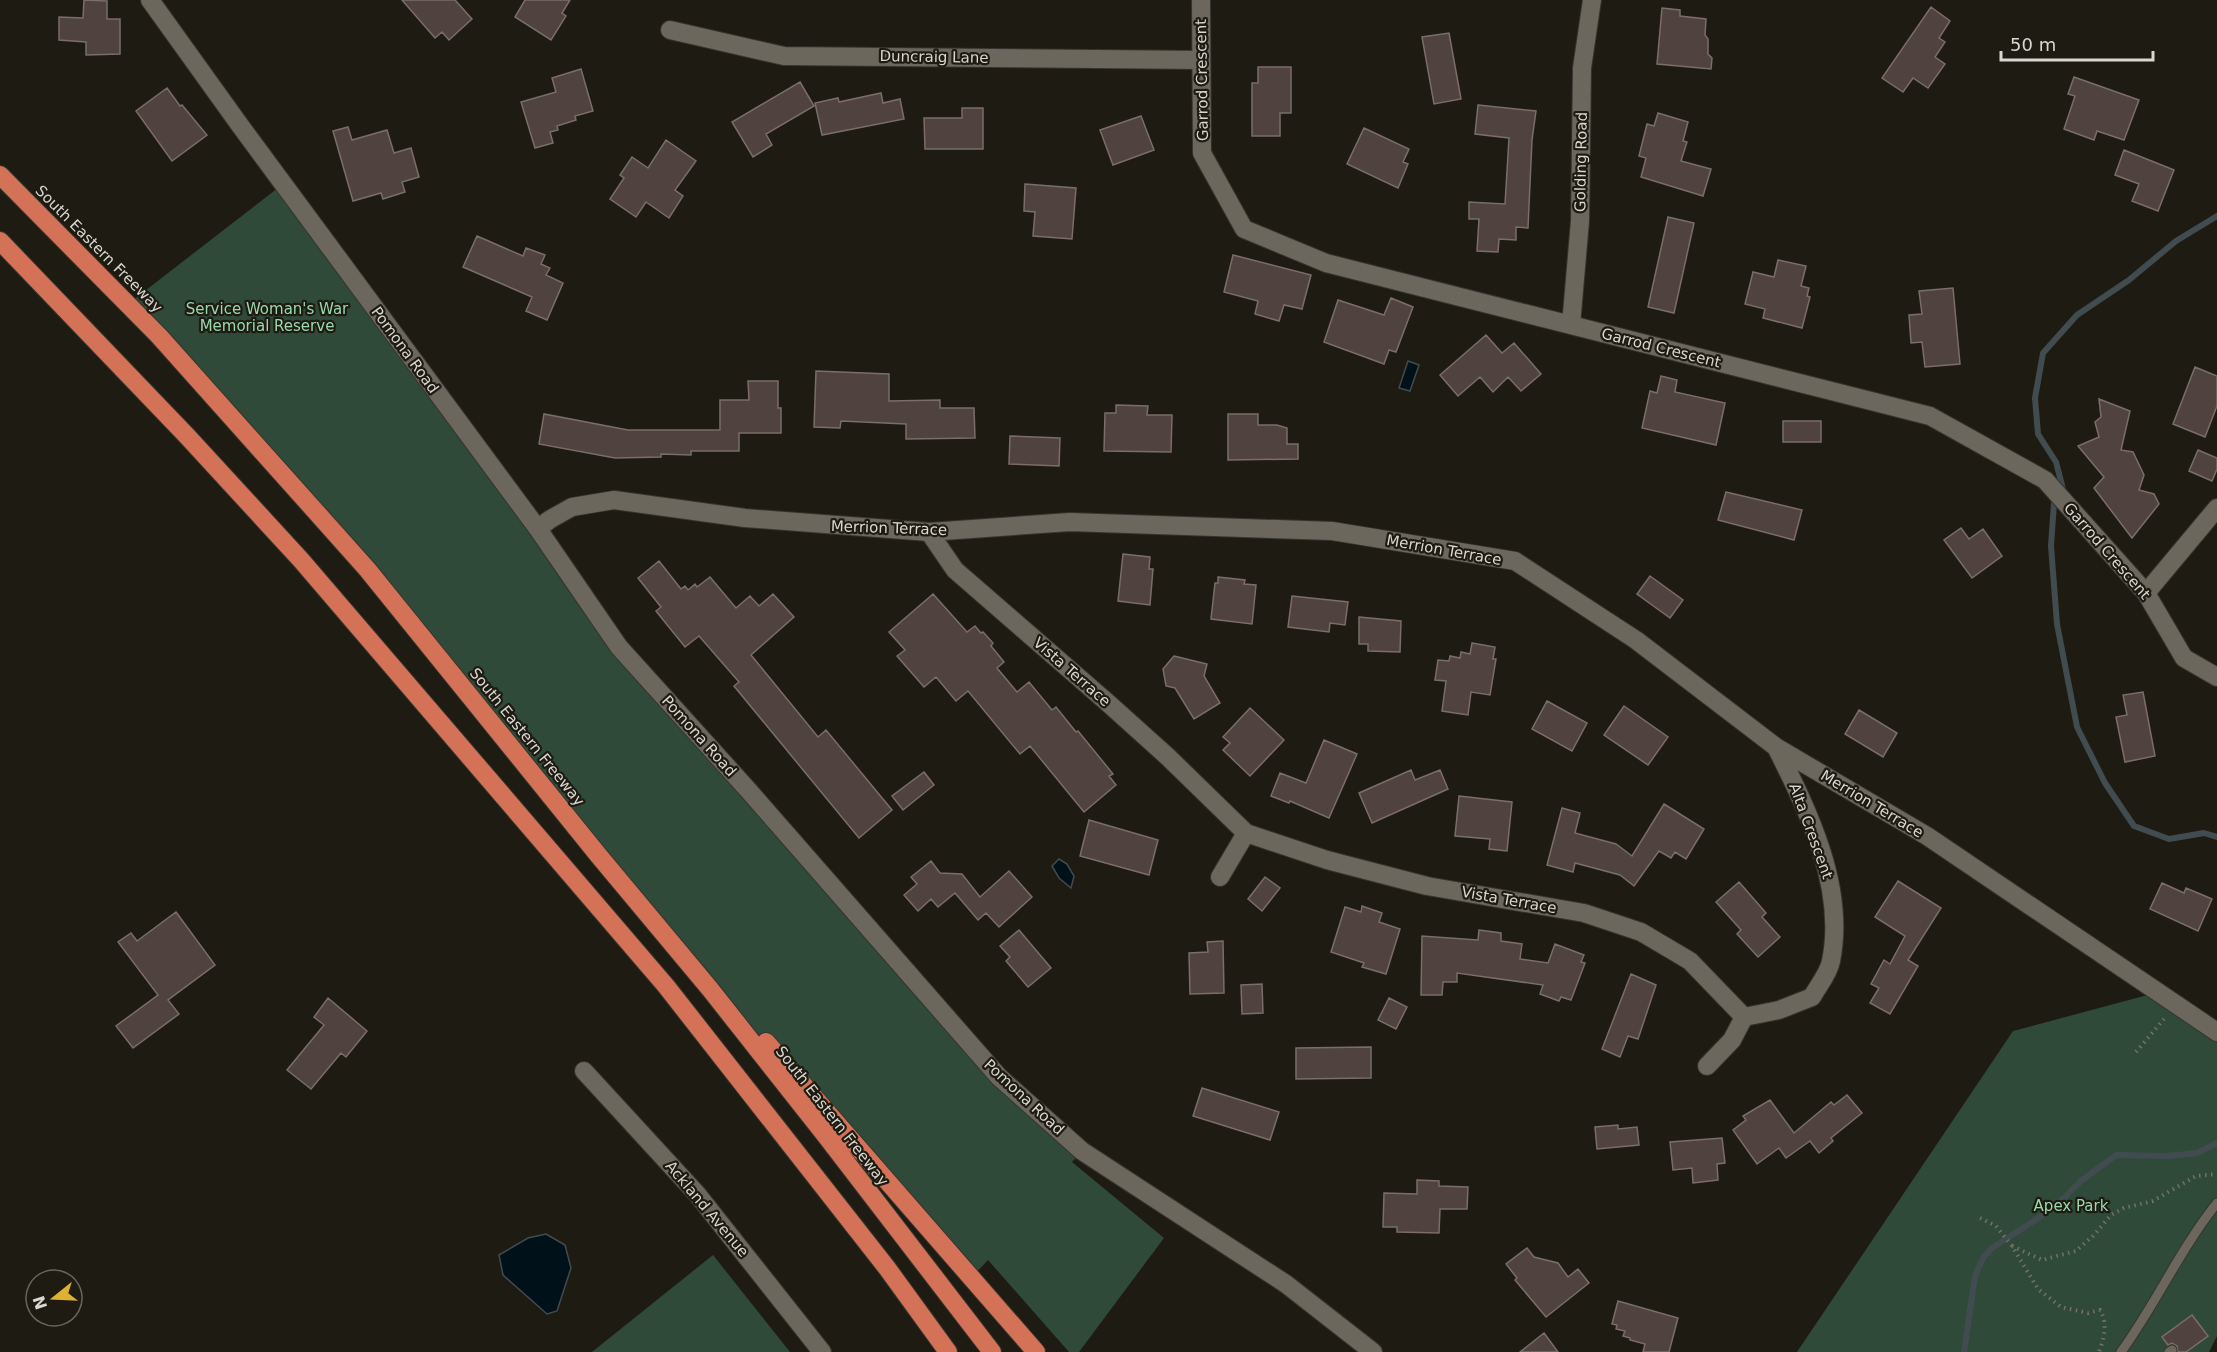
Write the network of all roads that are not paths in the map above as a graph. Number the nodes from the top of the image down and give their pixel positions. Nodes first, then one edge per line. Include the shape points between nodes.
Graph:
1 (150, 0) edge
2 (1201, 0) edge
3 (1592, 0) edge
4 (670, 30) dead end
5 (1201, 60) junction
6 (0, 175) edge
7 (0, 241) edge
8 (1570, 325) junction
9 (2217, 508) edge
10 (538, 529) junction
11 (929, 532) junction
12 (2146, 593) junction
13 (2217, 677) edge
14 (1776, 747) junction
15 (1246, 833) junction
16 (1220, 877) dead end
17 (710, 989) junction
18 (1744, 1017) junction
19 (2217, 1032) edge
20 (1707, 1066) dead end
21 (584, 1071) dead end
22 (2217, 1203) edge
23 (822, 1352) edge
24 (948, 1352) edge
25 (992, 1352) edge
26 (1036, 1352) edge
27 (1373, 1352) edge
28 (2121, 1352) edge

1 - 10 street, Pomona Road
2 - 5 street, Garrod Crescent
3 - 8 street, Golding Road via 1582,68 1580,221
4 - 5 street, Duncraig Lane via 784,56
5 - 8 street, Garrod Crescent via 1202,153 1244,229 1326,263
6 - 17 highway, South Eastern Freeway via 159,336 367,569
7 - 24 highway via 293,552 666,986 790,1141
8 - 12 street, Garrod Crescent via 1930,416 2045,480
9 - 12 street
10 - 11 street, Merrion Terrace via 572,507 614,500 745,518
10 - 27 street, Pomona Road via 619,647 999,1077 1082,1150 1286,1284
11 - 14 street, Merrion Terrace via 1070,522 1332,531 1515,561 1636,640
11 - 15 street, Vista Terrace via 955,570 1142,734
12 - 13 street, Garrod Crescent via 2184,658
14 - 18 street, Alta Crescent via 1815,833 1830,885 1834,924 1831,963 1812,997 1779,1010
14 - 19 street, Merrion Terrace via 1928,836
15 - 16 street
15 - 18 street, Vista Terrace via 1327,860 1427,886 1584,913 1641,932 1690,961
17 - 25 highway, South Eastern Freeway
17 - 26 highway via 770,1046
18 - 20 street via 1732,1040
21 - 23 street, Ackland Avenue via 697,1194
22 - 28 lane

